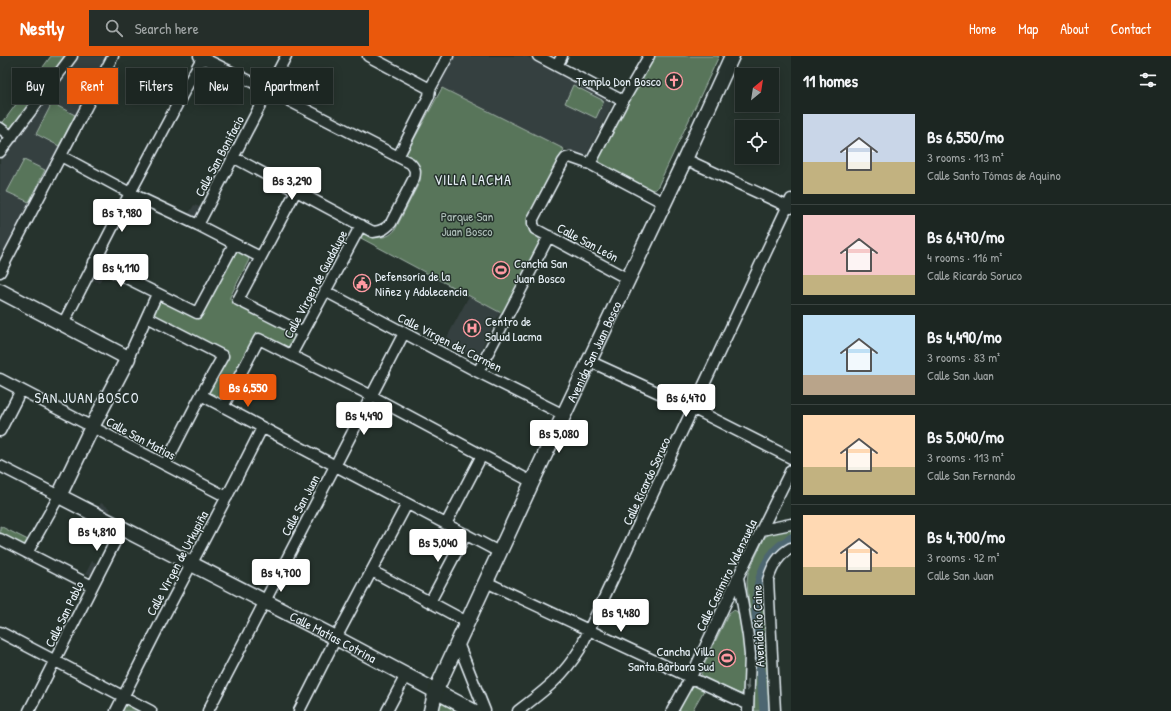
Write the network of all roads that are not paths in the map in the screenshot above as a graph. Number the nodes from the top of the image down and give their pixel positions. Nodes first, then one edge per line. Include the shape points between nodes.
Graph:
1 (72, 56) edge
2 (113, 56) edge
3 (286, 56) edge
4 (368, 56) edge
5 (448, 56) edge
6 (562, 56) edge
7 (649, 56) edge
8 (732, 56) edge
9 (202, 57) edge
10 (542, 57) edge
11 (557, 66) junction
12 (280, 68) edge
13 (251, 82) edge
14 (430, 89) junction
15 (623, 101) junction
16 (261, 104) edge
17 (296, 104) edge
18 (0, 128) edge
19 (12, 137) junction
20 (0, 152) edge
21 (61, 156) junction
22 (398, 156) junction
23 (233, 157) junction
24 (685, 159) junction
25 (590, 164) junction
26 (296, 191) junction
27 (130, 193) junction
28 (664, 203) junction
29 (790, 204) edge
30 (198, 225) junction
31 (361, 225) junction
32 (549, 236) junction
33 (234, 244) junction
34 (260, 257) junction
35 (94, 262) junction
36 (0, 272) edge
37 (628, 279) junction
38 (0, 291) edge
39 (325, 291) junction
40 (157, 294) junction
41 (147, 317) junction
42 (63, 324) junction
43 (303, 333) junction
44 (404, 333) junction
45 (291, 355) junction
46 (128, 358) junction
47 (589, 361) junction
48 (478, 372) junction
49 (0, 379) edge
50 (21, 390) junction
51 (201, 395) junction
52 (372, 396) junction
53 (223, 407) junction
54 (694, 409) junction
55 (564, 415) junction
56 (92, 427) junction
57 (262, 428) junction
58 (0, 431) edge
59 (482, 455) junction
60 (791, 458) edge
61 (165, 465) junction
62 (0, 466) edge
63 (336, 466) junction
64 (791, 470) edge
65 (532, 482) junction
66 (59, 496) junction
67 (226, 498) junction
68 (407, 504) junction
69 (446, 524) junction
70 (791, 524) edge
71 (122, 528) junction
72 (762, 530) junction
73 (466, 534) junction
74 (0, 539) edge
75 (791, 548) edge
76 (499, 552) junction
77 (27, 553) junction
78 (191, 564) junction
79 (372, 571) junction
80 (738, 577) junction
81 (486, 582) junction
82 (92, 586) junction
83 (264, 601) junction
84 (430, 602) junction
85 (467, 622) junction
86 (590, 630) junction
87 (0, 632) edge
88 (336, 638) junction
89 (458, 643) junction
90 (55, 661) junction
91 (406, 674) junction
92 (691, 677) junction
93 (436, 690) junction
94 (124, 697) junction
95 (747, 707) edge
96 (29, 711) edge
97 (116, 711) edge
98 (151, 711) edge
99 (208, 711) edge
100 (298, 711) edge
101 (387, 711) edge
102 (431, 711) edge
103 (473, 711) edge
104 (485, 711) edge
105 (518, 711) edge
106 (672, 711) edge
107 (775, 711) edge

1 - 19 street
2 - 21 street
3 - 12 street, Calle San Bonifacio
4 - 14 street
5 - 14 street
6 - 11 street
7 - 15 street
8 - 24 street, Avenida San Juan Bosco
9 - 13 street
9 - 27 street
10 - 11 street
11 - 15 street
14 - 22 street via 429,96
15 - 25 street
16 - 23 street, Calle San Bonifacio
17 - 22 street
18 - 19 street
19 - 20 street
21 - 27 street
21 - 36 street
22 - 31 street via 410,163 416,172 391,223 386,229 373,232
23 - 26 street
23 - 30 street, Calle San Bonifacio
24 - 28 street, Avenida San Juan Bosco
24 - 29 street
25 - 28 street
25 - 32 street, Calle San León via 570,157 563,162 533,224 535,229
26 - 31 street
26 - 34 street
27 - 30 street
27 - 35 street
28 - 37 street, Avenida San Juan Bosco
29 - 54 street, Calle Ricardo Soruco
30 - 33 street
31 - 39 street, Calle Virgen de Guadalupe
32 - 37 street, Calle San León
32 - 48 street
33 - 34 street
33 - 40 street via 197,313
34 - 43 street via 238,300
35 - 40 street
35 - 42 street
37 - 47 street, Avenida San Juan Bosco
38 - 42 street
39 - 43 street, Calle Virgen de Guadalupe
39 - 44 street, Calle Virgen del Carmen
40 - 41 street
41 - 46 street
41 - 51 street via 223,356
42 - 46 street
43 - 45 street, Calle Virgen de Guadalupe
44 - 48 street, Calle Virgen del Carmen
44 - 52 street, Calle San Juan
45 - 52 street, Calle Virgen de Guadalupe
45 - 53 street, Calle Virgen de Guadalupe via 258,339
46 - 56 street
47 - 54 street
47 - 55 street, Avenida San Juan Bosco
48 - 55 street, Calle Virgen del Carmen
49 - 50 street, Calle San Matias
50 - 56 street, Calle San Matias
50 - 58 street
51 - 53 street
51 - 61 street
52 - 59 street, Calle Virgen de Guadalupe
52 - 63 street, Calle San Juan
53 - 57 street
54 - 60 street
54 - 86 street, Calle Ricardo Soruco
55 - 65 street, Avenida San Juan Bosco
56 - 61 street, Calle San Matias
56 - 66 street
57 - 63 street
57 - 67 street, Calle Virgen de Urkupiña
59 - 65 street, Calle Virgen de Guadalupe
59 - 69 street
61 - 67 street, Calle San Matias
62 - 66 street, Calle Matías Cotrina
63 - 68 street
63 - 83 street, Calle San Juan
64 - 72 street, Calle Casimiro Valenzuela
65 - 76 street, Avenida San Juan Bosco
66 - 71 street, Calle Matías Cotrina
66 - 77 street
67 - 78 street, Calle Virgen de Urkupiña
68 - 69 street
68 - 79 street
69 - 73 street
70 - 72 street
71 - 78 street, Calle Matías Cotrina
71 - 82 street, Calle San Pablo
72 - 80 street, Calle Casimiro Valenzuela
73 - 76 street
73 - 84 street
74 - 77 street
75 - 107 street, Avenida Río Caine via 773,564 768,580
76 - 81 street, Avenida San Juan Bosco
77 - 82 street
78 - 83 street, Calle Matías Cotrina
78 - 94 street, Calle Virgen de Urkupiña
79 - 84 street
79 - 88 street
80 - 92 street, Calle Casimiro Valenzuela
80 -> 95 street, Avenida Río Caine via 750,655
81 - 85 street, Avenida San Juan Bosco
81 - 86 street
82 - 90 street, Calle San Pablo
83 - 88 street, Calle Matías Cotrina
83 - 99 street, Calle San Juan
84 - 85 street
85 - 89 street, Avenida San Juan Bosco
86 - 92 street
86 - 105 street, Calle Ricardo Soruco via 571,664 559,678
87 - 90 street
88 - 91 street, Calle Matías Cotrina
88 - 100 street
89 - 93 street, Avenida San Juan Bosco
89 - 104 street
90 - 94 street
90 - 96 street, Calle San Pablo
91 - 93 street, Calle Matías Cotrina
91 - 101 street
92 - 95 street
92 - 106 street, Calle Casimiro Valenzuela
93 - 102 street, Avenida San Juan Bosco
93 - 103 street, Calle Matías Cotrina
94 - 97 street, Calle Virgen de Urkupiña
94 - 98 street

